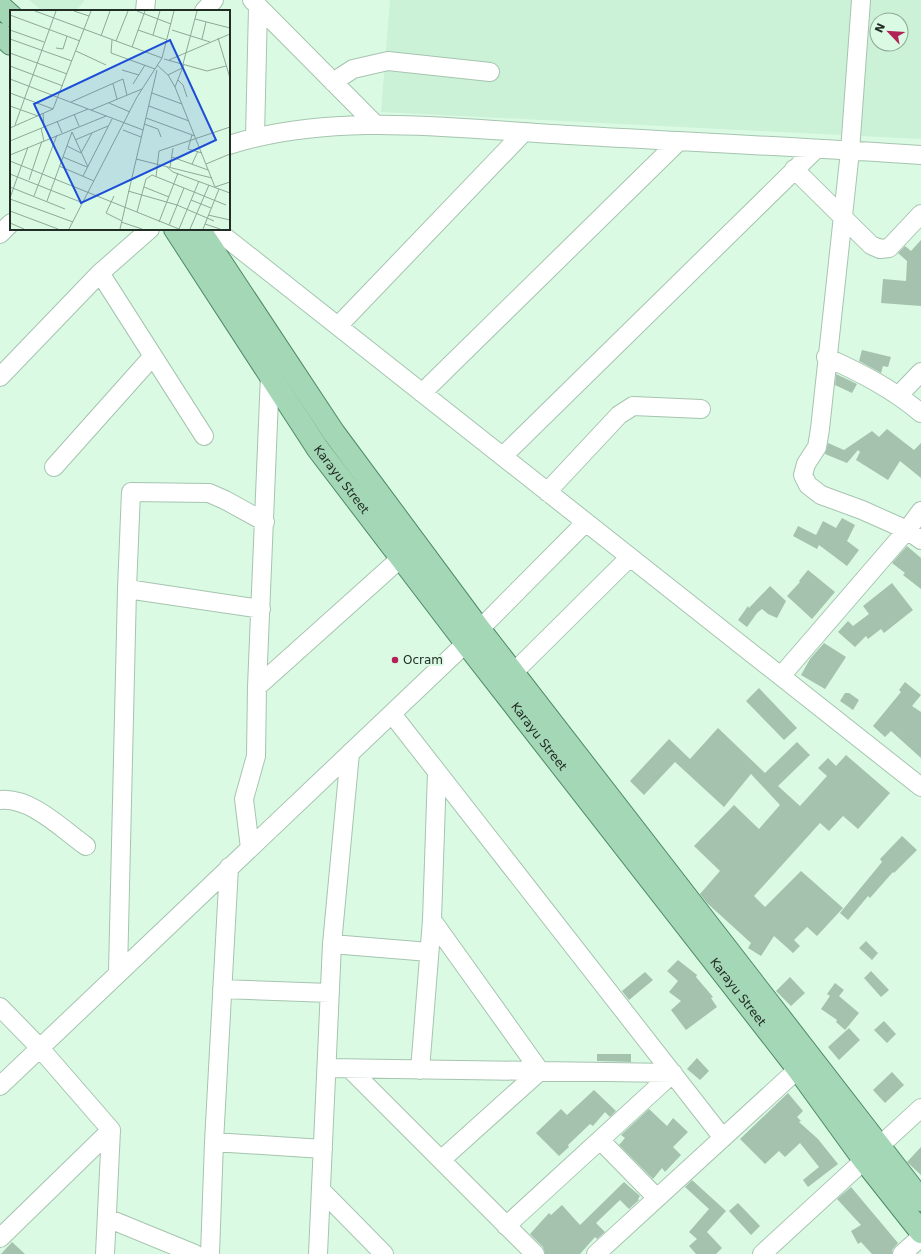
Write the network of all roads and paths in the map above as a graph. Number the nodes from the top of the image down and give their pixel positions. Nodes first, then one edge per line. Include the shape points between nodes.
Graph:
1 (146, 0) edge
2 (214, 0) edge
3 (861, 0) edge
4 (255, 3) edge
5 (0, 6) edge
6 (145, 10) edge
7 (205, 10) edge
8 (10, 15) edge
9 (0, 34) edge
10 (10, 43) edge
11 (490, 72) dead end
12 (333, 82) junction
13 (375, 124) junction
14 (524, 132) junction
15 (255, 137) junction
16 (679, 142) junction
17 (230, 145) edge
18 (816, 149) junction
19 (850, 151) junction
20 (918, 158) edge
21 (794, 169) junction
22 (921, 214) edge
23 (842, 215) junction
24 (10, 224) edge
25 (149, 230) edge
26 (176, 230) edge
27 (200, 230) edge
28 (216, 230) edge
29 (0, 234) edge
30 (100, 273) junction
31 (338, 326) junction
32 (153, 356) junction
33 (826, 356) junction
34 (921, 372) edge
35 (270, 375) junction
36 (0, 377) edge
37 (422, 393) junction
38 (899, 395) junction
39 (701, 410) dead end
40 (921, 413) edge
41 (204, 436) dead end
42 (502, 456) junction
43 (54, 467) dead end
44 (547, 492) junction
45 (921, 511) edge
46 (265, 522) junction
47 (586, 522) junction
48 (914, 535) edge
49 (402, 557) junction
50 (630, 557) junction
51 (127, 589) junction
52 (261, 609) junction
53 (473, 637) junction
54 (513, 673) junction
55 (780, 676) junction
56 (257, 687) junction
57 (392, 714) junction
58 (350, 753) junction
59 (437, 772) junction
60 (921, 787) edge
61 (0, 800) edge
62 (86, 846) dead end
63 (250, 848) junction
64 (229, 867) junction
65 (432, 920) junction
66 (332, 944) junction
67 (429, 952) junction
68 (118, 972) junction
69 (222, 989) junction
70 (330, 993) junction
71 (0, 1007) edge
72 (39, 1047) junction
73 (327, 1068) junction
74 (350, 1069) junction
75 (420, 1070) junction
76 (798, 1070) junction
77 (540, 1071) junction
78 (673, 1073) junction
79 (0, 1086) edge
80 (921, 1108) edge
81 (110, 1130) junction
82 (723, 1138) junction
83 (600, 1141) junction
84 (214, 1142) junction
85 (323, 1149) junction
86 (871, 1153) junction
87 (441, 1160) junction
88 (321, 1190) junction
89 (657, 1198) junction
90 (921, 1200) edge
91 (107, 1218) junction
92 (506, 1226) junction
93 (921, 1232) edge
94 (921, 1237) edge
95 (0, 1238) edge
96 (105, 1254) edge
97 (195, 1254) edge
98 (210, 1254) edge
99 (318, 1254) edge
100 (384, 1254) edge
101 (535, 1254) edge
102 (596, 1254) edge
103 (762, 1254) edge
104 (902, 1254) edge

1 - 6 street
2 - 7 street
3 - 19 street
4 - 12 street
4 - 15 street
5 - 8 main road
9 - 10 main road
11 - 12 street via 388,61 353,69
12 - 13 street
13 - 14 street
13 - 15 street via 282,131
14 - 16 street
14 - 31 street
15 - 17 street
16 - 18 street
16 - 37 street
18 - 19 street
18 - 21 street
19 - 20 street
19 - 23 street
21 - 23 street
21 - 42 street
22 - 23 street via 889,248 871,245
23 - 33 street
24 - 29 street
25 - 30 street
26 - 35 main road, Karayu Street
27 - 53 main road, Karayu Street
28 - 31 street
30 - 32 street
30 - 36 street
31 - 37 street
32 - 41 street
32 - 43 street
33 - 38 street via 874,379
33 - 48 street via 817,447 806,464 803,475 808,485 821,495 862,510
34 - 38 street
35 - 46 street
35 - 49 main road, Karayu Street via 318,449
37 - 42 street
38 - 40 street
39 - 44 street via 633,406 619,415
42 - 44 street
44 - 47 street
45 - 48 street
46 - 51 street via 209,493 131,492
46 - 52 street
47 - 50 street
47 - 53 street
48 - 55 street
49 - 53 main road, Karayu Street
49 - 56 street
50 - 54 street
50 - 55 street
51 - 52 street
51 - 68 street
52 - 56 street
53 - 54 main road, Karayu Street
53 - 57 street
53 - 76 main road, Karayu Street
54 - 86 main road, Karayu Street
55 - 60 street
56 - 63 street via 256,756 244,799
57 - 58 street
57 - 59 street
58 - 63 street
58 - 66 street
59 - 65 street
59 - 78 street
61 - 62 street via 17,801 31,806
63 - 64 street
64 - 68 street
64 - 69 street
65 - 67 street
65 - 77 street
66 - 67 street
66 - 70 street
67 - 75 street
68 - 72 street
69 - 70 street
69 - 84 street
70 - 73 street
71 - 72 street
72 - 79 street
72 - 81 street
73 - 74 street
73 - 85 street
74 - 75 street
74 - 87 street
75 - 77 street
76 - 82 street
76 - 86 main road, Karayu Street
77 - 78 street
77 - 87 street
78 - 82 street
78 - 83 street
80 - 86 street
81 - 91 street
81 - 95 street
82 - 89 street
83 - 89 street
83 - 92 street
84 - 85 street
84 - 98 street
85 - 88 street
86 - 90 main road, Karayu Street
86 - 93 main road, Karayu Street
86 - 103 street
87 - 92 street
88 - 99 street
88 - 100 street
89 - 102 street
91 - 96 street
91 - 97 street
92 - 101 street
94 - 104 street

